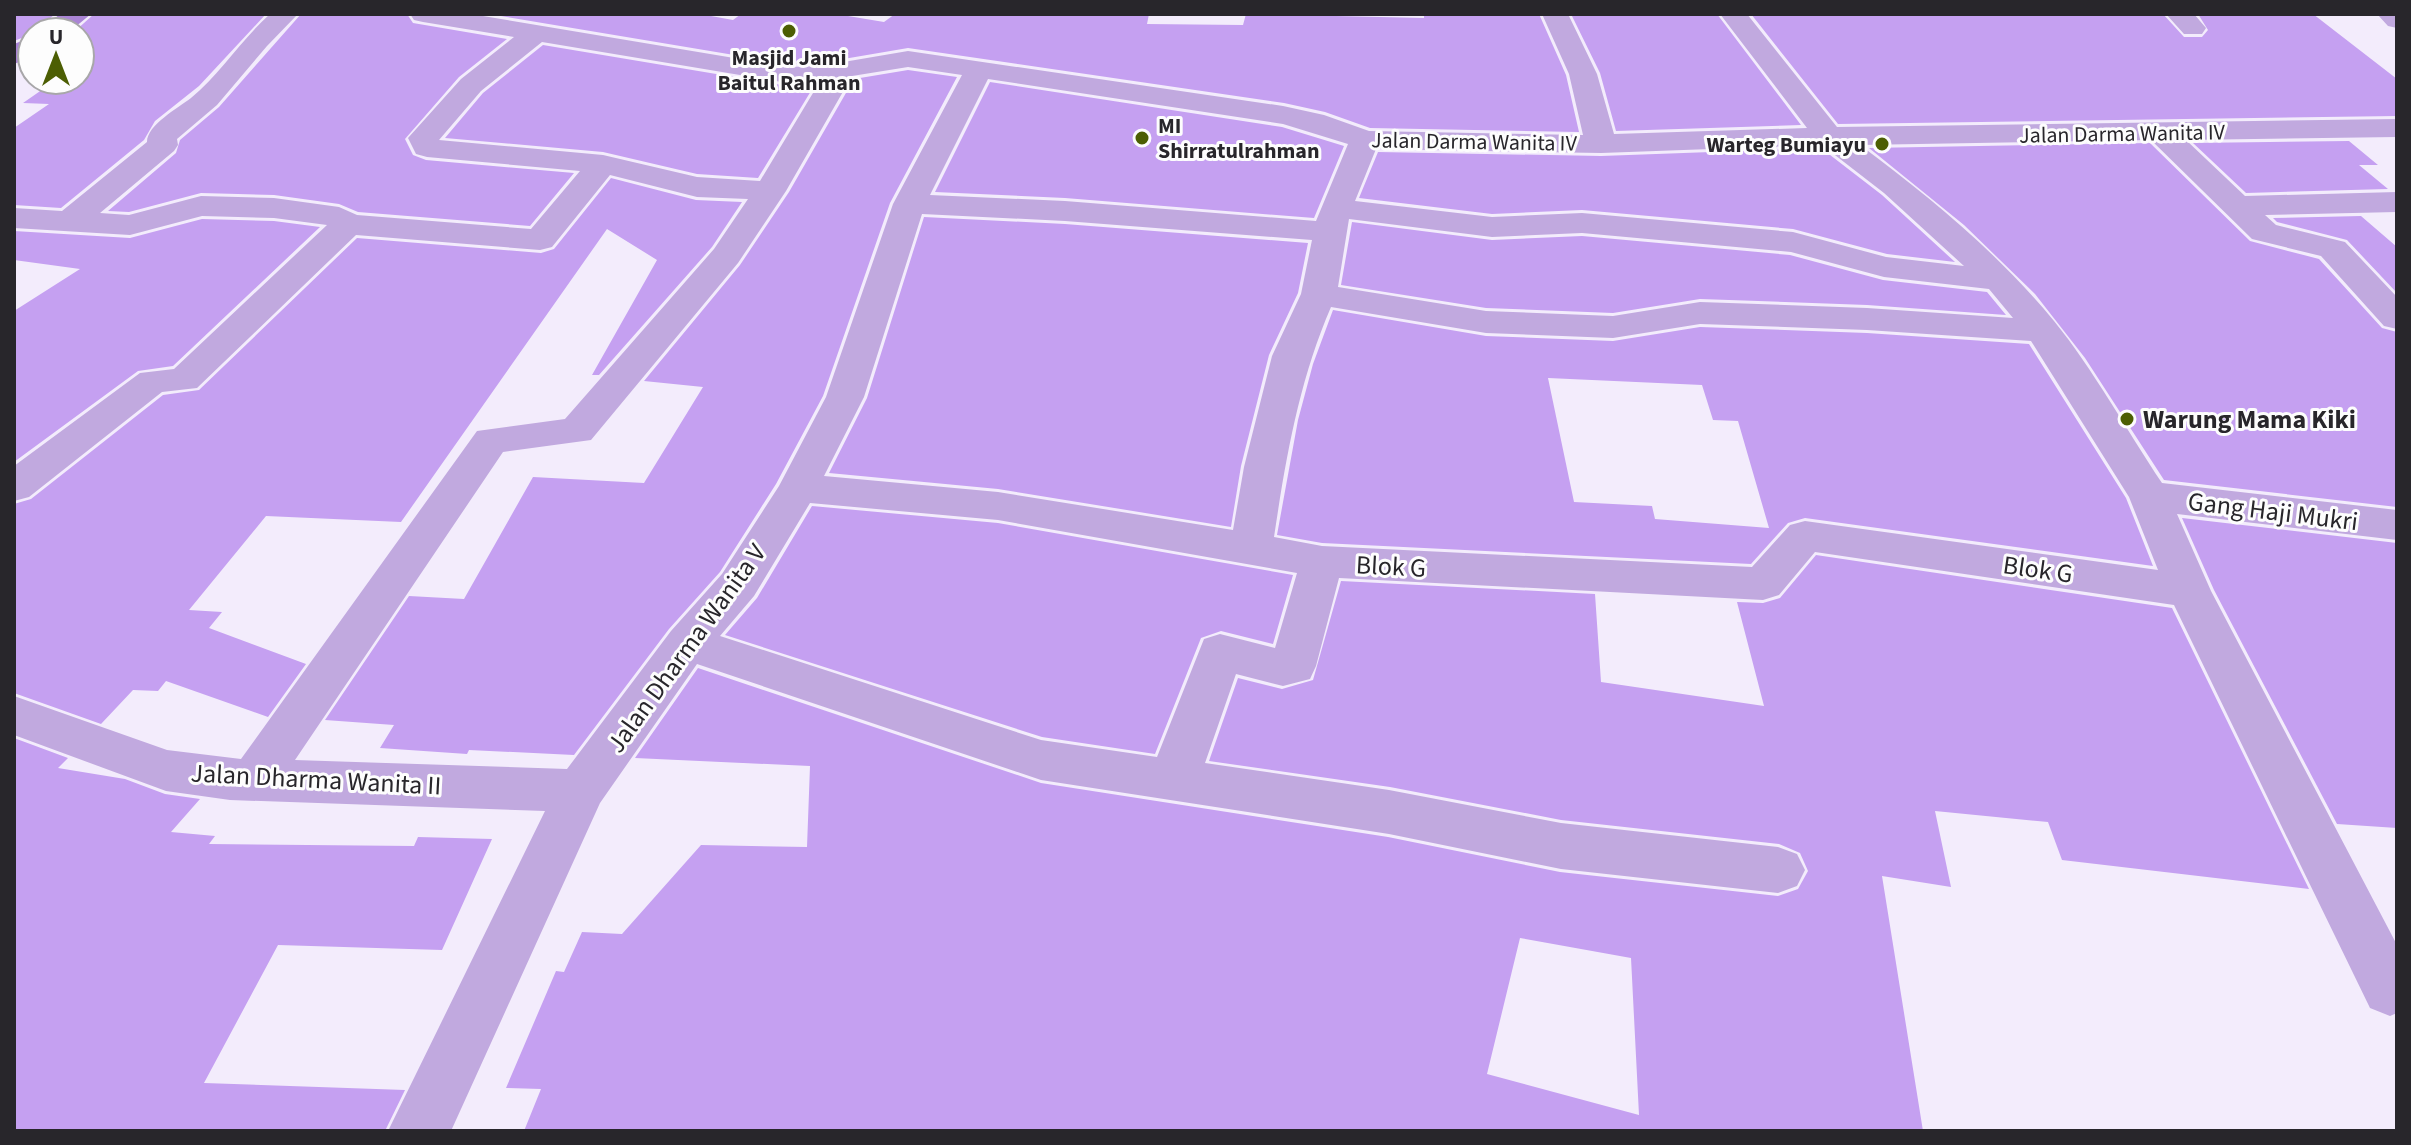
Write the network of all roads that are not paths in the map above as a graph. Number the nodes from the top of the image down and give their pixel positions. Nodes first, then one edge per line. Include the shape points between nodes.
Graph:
1 (285, 14) edge
2 (423, 14) edge
3 (1555, 14) edge
4 (1733, 14) edge
5 (2390, 14) edge
6 (2397, 20) edge
7 (535, 34) junction
8 (840, 72) junction
9 (978, 72) junction
10 (2397, 128) edge
11 (2160, 132) junction
12 (1829, 136) junction
13 (1365, 140) junction
14 (1601, 144) junction
15 (603, 164) junction
16 (770, 191) junction
17 (2397, 202) edge
18 (909, 204) junction
19 (2238, 206) junction
20 (14, 218) edge
21 (1333, 220) junction
22 (70, 221) junction
23 (348, 224) junction
24 (2000, 280) junction
25 (1319, 294) junction
26 (2397, 318) edge
27 (2043, 331) junction
28 (14, 487) edge
29 (798, 488) junction
30 (2149, 496) junction
31 (2397, 525) edge
32 (1251, 548) junction
33 (1322, 562) junction
34 (2189, 591) junction
35 (687, 643) junction
36 (14, 715) edge
37 (255, 779) junction
38 (1174, 779) junction
39 (580, 791) junction
40 (1778, 870) dead end
41 (2390, 989) dead end
42 (419, 1131) edge

1 - 22 street via 207,99 162,137 163,145
2 - 7 street, Jalan Darma Wanita IV
3 - 14 street via 1583,74
4 - 12 street
5 - 6 street
7 - 8 street, Jalan Darma Wanita IV via 788,75
7 - 15 street via 471,85 423,138 423,145
8 - 9 street, Jalan Darma Wanita IV via 881,59
8 - 16 street
9 - 13 street, Jalan Darma Wanita IV via 1283,115
9 - 18 street, Jalan Dharma Wanita V
10 - 11 street, Jalan Darma Wanita IV
11 - 12 street, Jalan Darma Wanita IV
11 - 19 street
12 - 14 street, Jalan Darma Wanita IV
12 - 24 street via 1895,186
13 - 14 street, Jalan Darma Wanita IV
13 - 21 street
15 - 16 street via 697,187
15 - 23 street via 540,240
16 - 37 street via 726,256 577,431 491,440
17 - 19 street
18 - 21 street
18 - 29 street, Jalan Dharma Wanita V via 845,397
19 - 26 street via 2264,232 2333,249
20 - 22 street
21 - 24 street via 1492,227 1582,223 1793,242 1884,267
21 - 25 street
22 - 23 street via 130,225 201,206 226,206 339,217
23 - 28 street via 184,380 153,381
24 - 27 street
25 - 27 street via 1486,322 1613,327 1700,313
25 - 32 street via 1291,356
27 - 30 street
29 - 32 street via 998,506
29 - 35 street, Jalan Dharma Wanita V via 738,585
30 - 31 street, Gang Haji Mukri
30 - 34 street
32 - 33 street
33 - 34 street, Blok G via 1763,584 1805,536
33 - 38 street via 1293,666 1220,652
34 - 41 street
35 - 38 street via 1041,760
35 - 39 street, Jalan Dharma Wanita V
36 - 37 street, Jalan Dharma Wanita II via 166,770
37 - 39 street, Jalan Dharma Wanita II
38 - 40 street via 1389,812 1561,846
39 - 42 street, Jalan Dharma Wanita V

